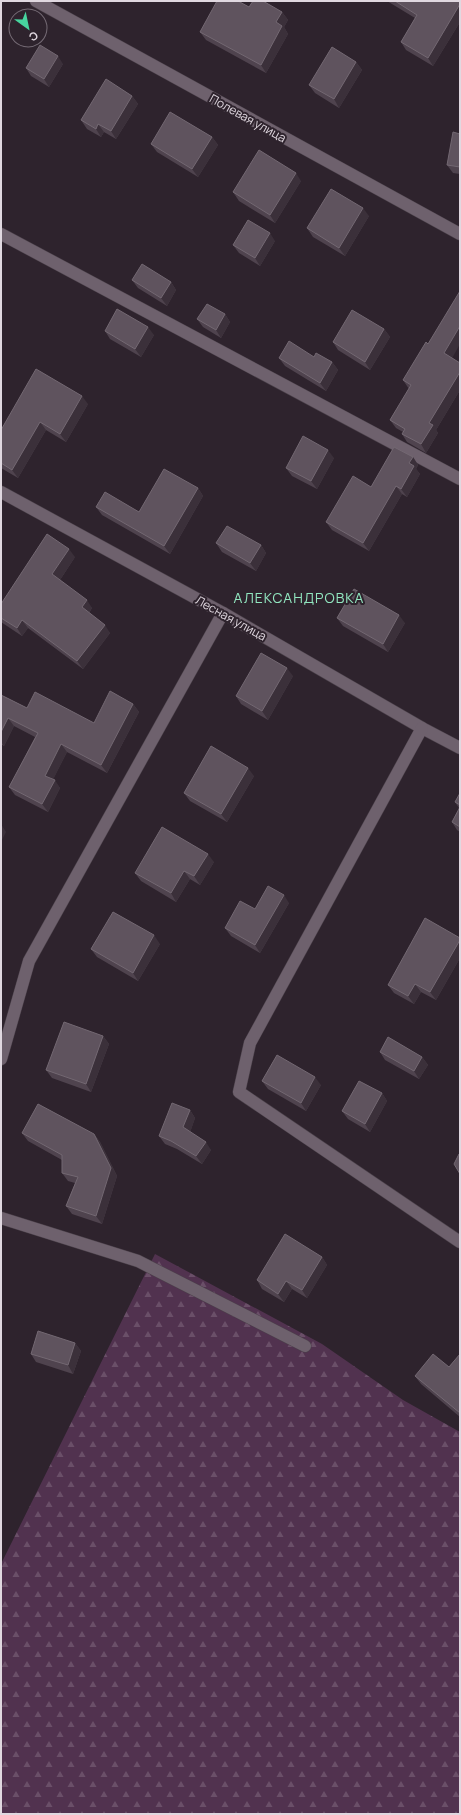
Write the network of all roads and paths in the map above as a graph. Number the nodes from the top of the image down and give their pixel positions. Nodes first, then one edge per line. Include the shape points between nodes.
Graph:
1 (36, 1) edge
2 (1, 234) edge
3 (460, 234) edge
4 (460, 479) edge
5 (1, 492) edge
6 (223, 613) junction
7 (422, 728) junction
8 (460, 748) edge
9 (1, 1059) edge
10 (1, 1218) edge
11 (460, 1242) edge
12 (304, 1346) dead end

1 - 3 street, Полевая улица
2 - 4 street
5 - 6 street, Лесная улица
6 - 7 street, Лесная улица
6 - 9 street via 29,961
7 - 8 street, Лесная улица
7 - 11 street via 250,1043 239,1092
10 - 12 street via 138,1261

